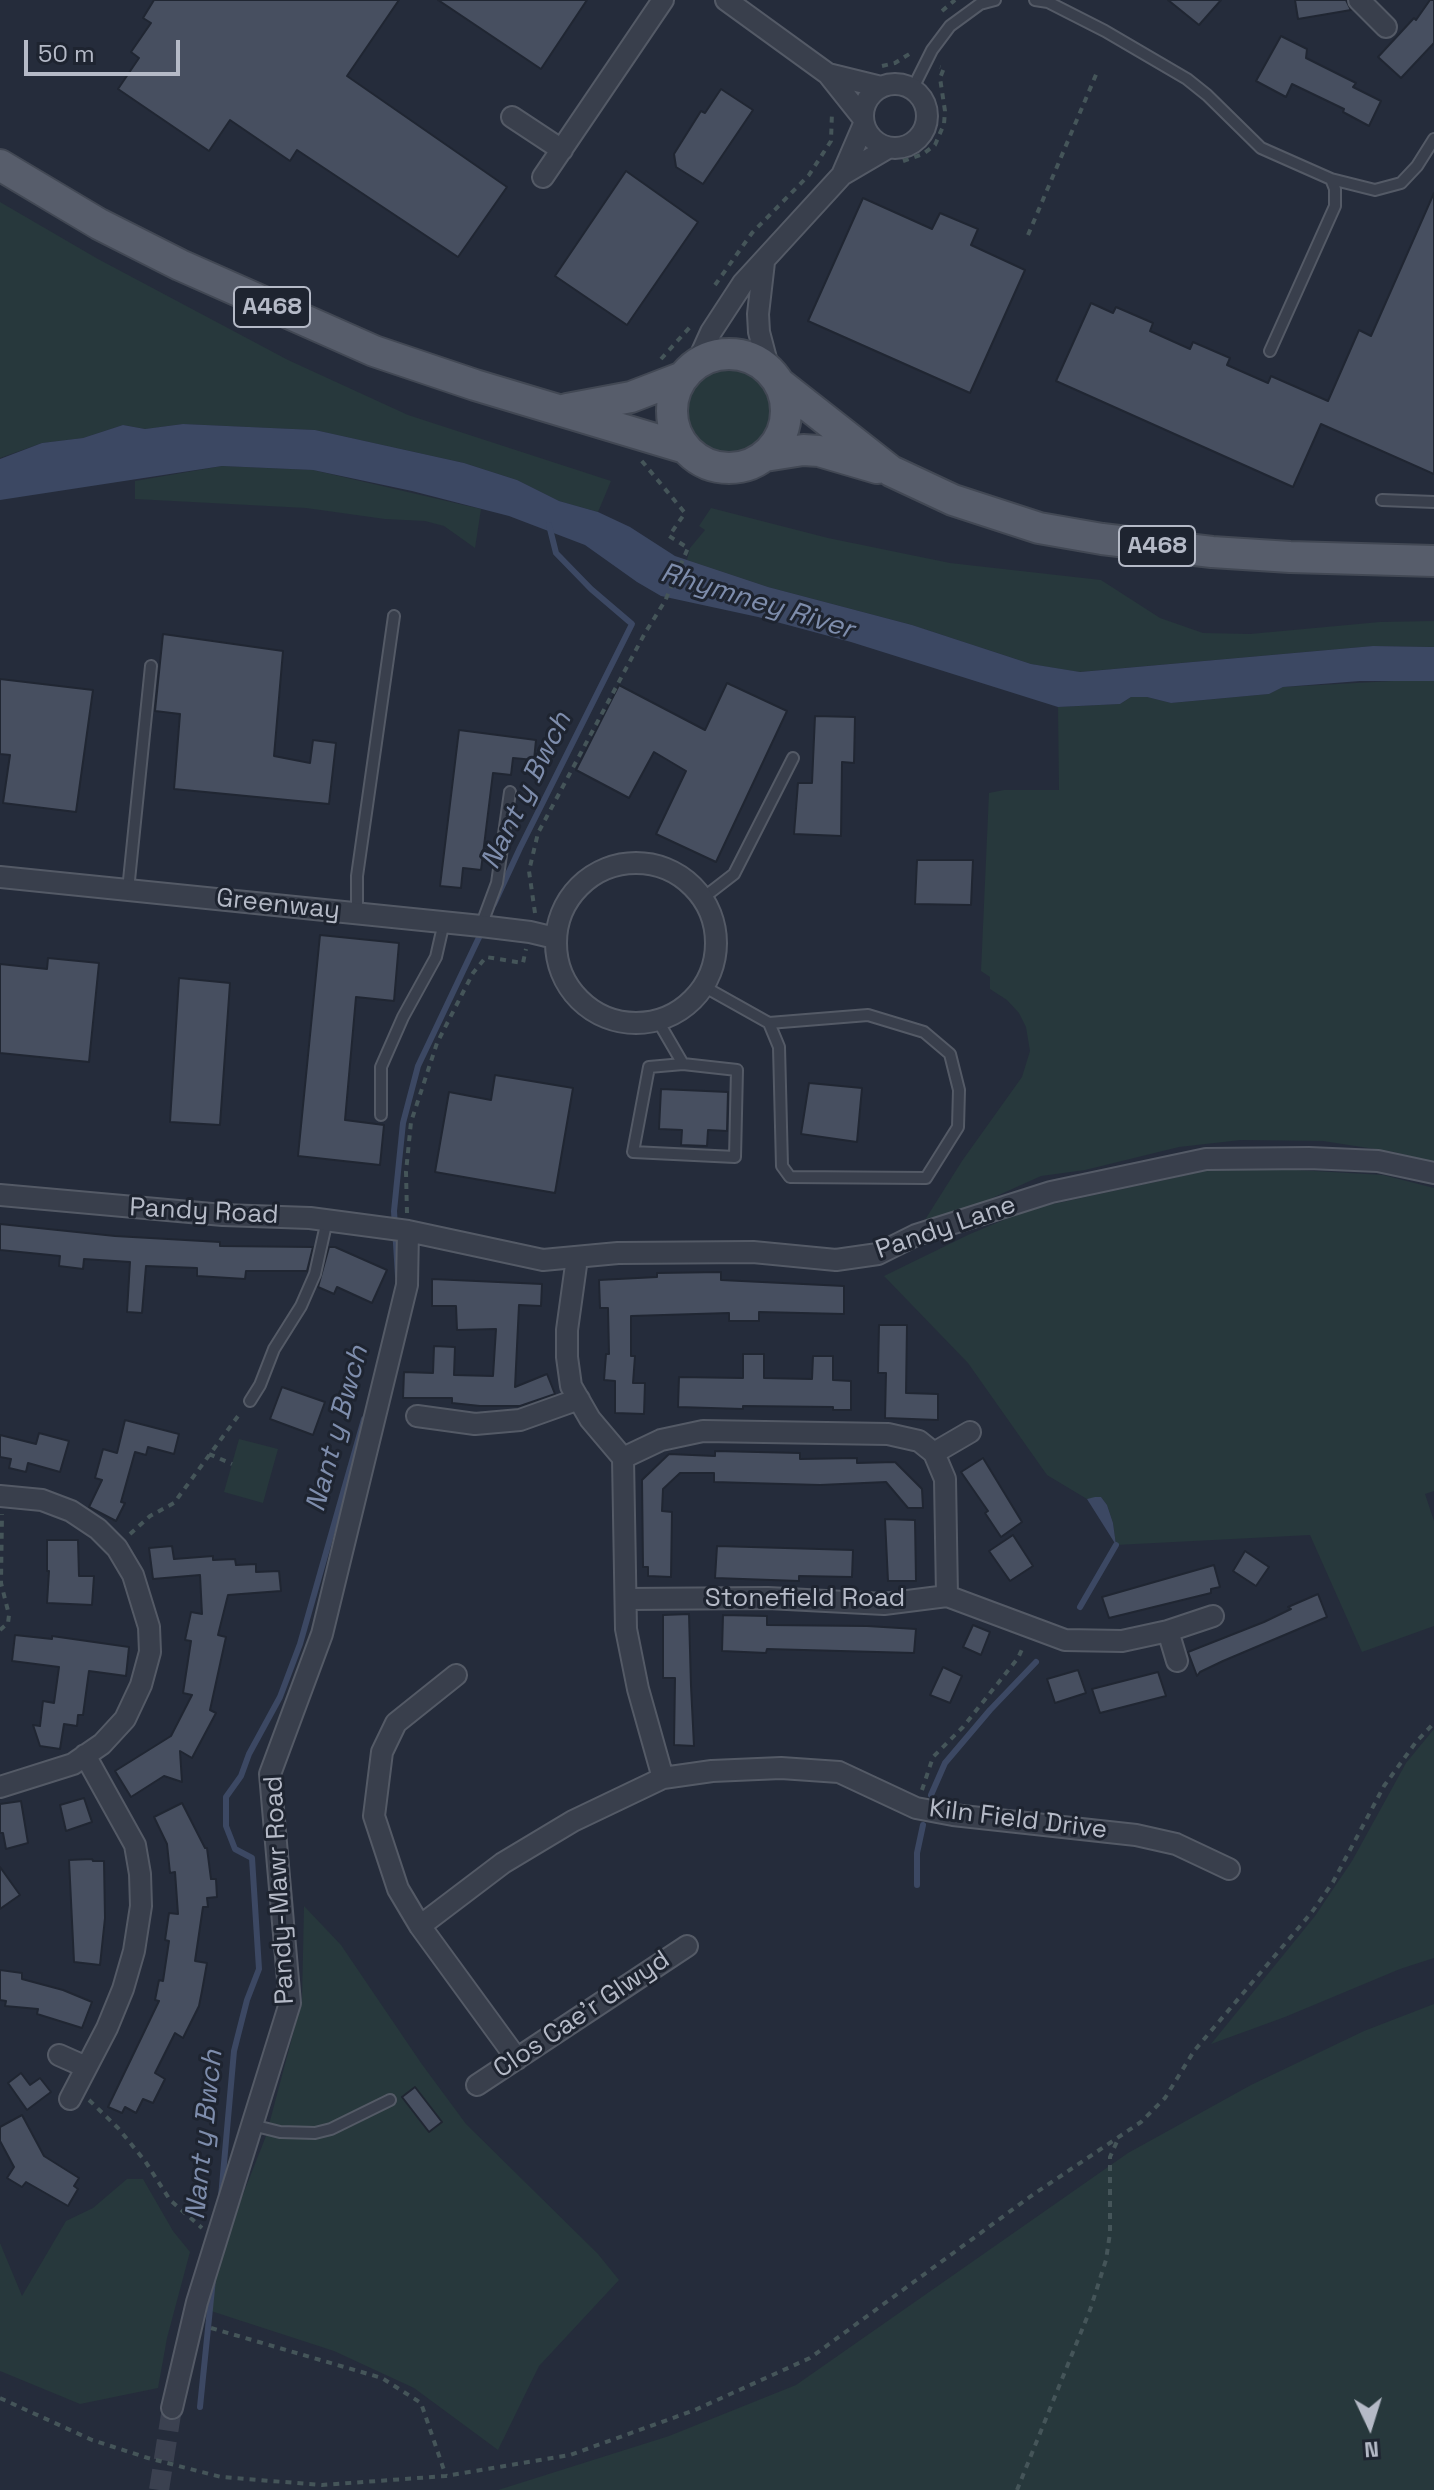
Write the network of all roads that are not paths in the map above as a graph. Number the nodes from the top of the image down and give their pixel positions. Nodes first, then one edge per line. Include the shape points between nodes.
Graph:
1 (663, 0) edge
2 (726, 0) edge
3 (995, 0) edge
4 (1035, 0) edge
5 (1359, 0) edge
6 (1386, 27) dead end
7 (880, 77) junction
8 (834, 80) junction
9 (913, 88) junction
10 (512, 117) dead end
11 (863, 121) junction
12 (1434, 139) edge
13 (888, 148) junction
14 (562, 150) junction
15 (859, 156) junction
16 (0, 165) edge
17 (543, 177) dead end
18 (1331, 179) junction
19 (764, 262) junction
20 (1270, 351) dead end
21 (679, 368) junction
22 (774, 377) junction
23 (561, 410) junction
24 (685, 448) junction
25 (765, 456) junction
26 (891, 471) junction
27 (1382, 500) dead end
28 (1434, 502) edge
29 (1434, 561) edge
30 (394, 616) dead end
31 (151, 666) dead end
32 (793, 758) dead end
33 (510, 792) dead end
34 (0, 877) edge
35 (128, 890) junction
36 (703, 898) junction
37 (357, 914) junction
38 (444, 922) junction
39 (481, 926) junction
40 (555, 938) junction
41 (703, 986) junction
42 (658, 1021) junction
43 (769, 1023) junction
44 (683, 1064) junction
45 (381, 1115) dead end
46 (1434, 1173) edge
47 (0, 1195) edge
48 (327, 1220) junction
49 (408, 1231) junction
50 (577, 1258) junction
51 (579, 1399) junction
52 (250, 1401) road end
53 (417, 1416) dead end
54 (970, 1432) dead end
55 (934, 1453) junction
56 (623, 1458) junction
57 (1, 1496) edge
58 (947, 1596) junction
59 (626, 1599) junction
60 (1213, 1616) dead end
61 (1168, 1631) junction
62 (1177, 1661) dead end
63 (456, 1675) dead end
64 (85, 1755) junction
65 (663, 1778) junction
66 (0, 1787) edge
67 (1229, 1869) dead end
68 (420, 1926) junction
69 (687, 1946) dead end
70 (59, 2055) dead end
71 (517, 2059) junction
72 (86, 2067) junction
73 (477, 2085) dead end
74 (72, 2094) road end
75 (390, 2100) dead end
76 (252, 2125) junction
77 (172, 2408) tunnel mouth

1 - 14 street
2 - 8 street
3 - 9 lane via 980,4 950,26
4 - 18 lane via 1105,31 1187,79 1261,148
5 - 6 street
7 - 8 street
7 - 9 street
7 - 11 street via 867,99
8 - 11 street
9 - 13 street via 926,104 923,133 908,146
10 - 14 street
11 - 13 street via 873,139
11 - 15 street
12 - 18 lane via 1401,183 1375,190
13 - 15 street
14 - 17 street
15 - 19 street
16 - 23 main road, A468 via 99,224 277,310 423,369
18 - 20 lane via 1335,206
19 - 21 street
19 - 22 street via 759,332
21 - 22 main road via 734,354 753,359
21 - 23 main road, A468 via 631,397
21 - 24 main road via 672,413
22 - 25 main road via 785,398 785,422
22 - 26 main road, A468
23 - 24 main road, A468
24 - 25 main road via 699,460 732,469
25 - 26 main road, A468 via 819,451
26 - 29 main road, A468 via 997,516 1102,539 1250,555
27 - 28 lane
30 - 37 lane via 357,876
31 - 35 lane
32 - 36 lane via 734,874
33 - 39 lane via 497,883
34 - 35 street, Greenway
35 - 37 street, Greenway
36 - 40 street via 686,879 664,867 615,865 591,875 573,892 560,914
36 - 41 street via 717,945
37 - 38 street, Greenway
38 - 39 street, Greenway
38 - 45 lane via 436,957 381,1067
39 - 40 street, Greenway
40 - 42 street via 568,987 585,1006 632,1024
41 - 42 street via 681,1010
41 - 43 lane
42 - 44 lane
43 - 43 lane via 779,1047 782,1166 790,1177 926,1178 958,1127 959,1090 950,1054 924,1032 868,1015
44 - 44 lane via 737,1070 735,1157 633,1152 649,1067
46 - 50 street, Pandy Lane via 1378,1161 1206,1159 1051,1192 916,1235 878,1254 836,1260 753,1252
47 - 48 street, Pandy Road
48 - 49 street, Pandy Road
48 - 52 lane via 315,1274
49 - 50 street, Pandy Lane via 543,1260
49 - 76 street, Pandy-Mawr Road via 407,1285 322,1634 270,1774 290,2003
50 - 51 street via 567,1357 571,1386
51 - 53 street via 520,1420 475,1424
51 - 56 street
54 - 55 street
55 - 56 street via 919,1441 888,1434 703,1431 661,1440
55 - 58 street via 945,1479
56 - 59 street
57 - 64 street via 42,1500 98,1529 117,1548 143,1602 150,1652 141,1685 125,1719
58 - 59 street, Stonefield Road via 884,1604
58 - 61 street, Stonefield Road via 1065,1640 1122,1641
59 - 65 street via 638,1689
60 - 61 street, Stonefield Road
61 - 62 street
63 - 68 street via 396,1723 382,1752 374,1816 398,1889
64 - 66 street via 73,1764
64 - 72 street via 135,1845 141,1906 123,1989
65 - 67 street, Kiln Field Drive via 781,1768 839,1772 916,1808 1136,1835 1176,1844
65 - 68 street, Kiln Field Drive via 573,1821 503,1863
68 - 71 street
69 - 71 street, Clos Cae'r Glwyd
70 - 72 street
71 - 73 street, Clos Cae'r Glwyd
72 - 74 street
75 - 76 lane via 315,2133
76 - 77 street, Pandy-Mawr Road

